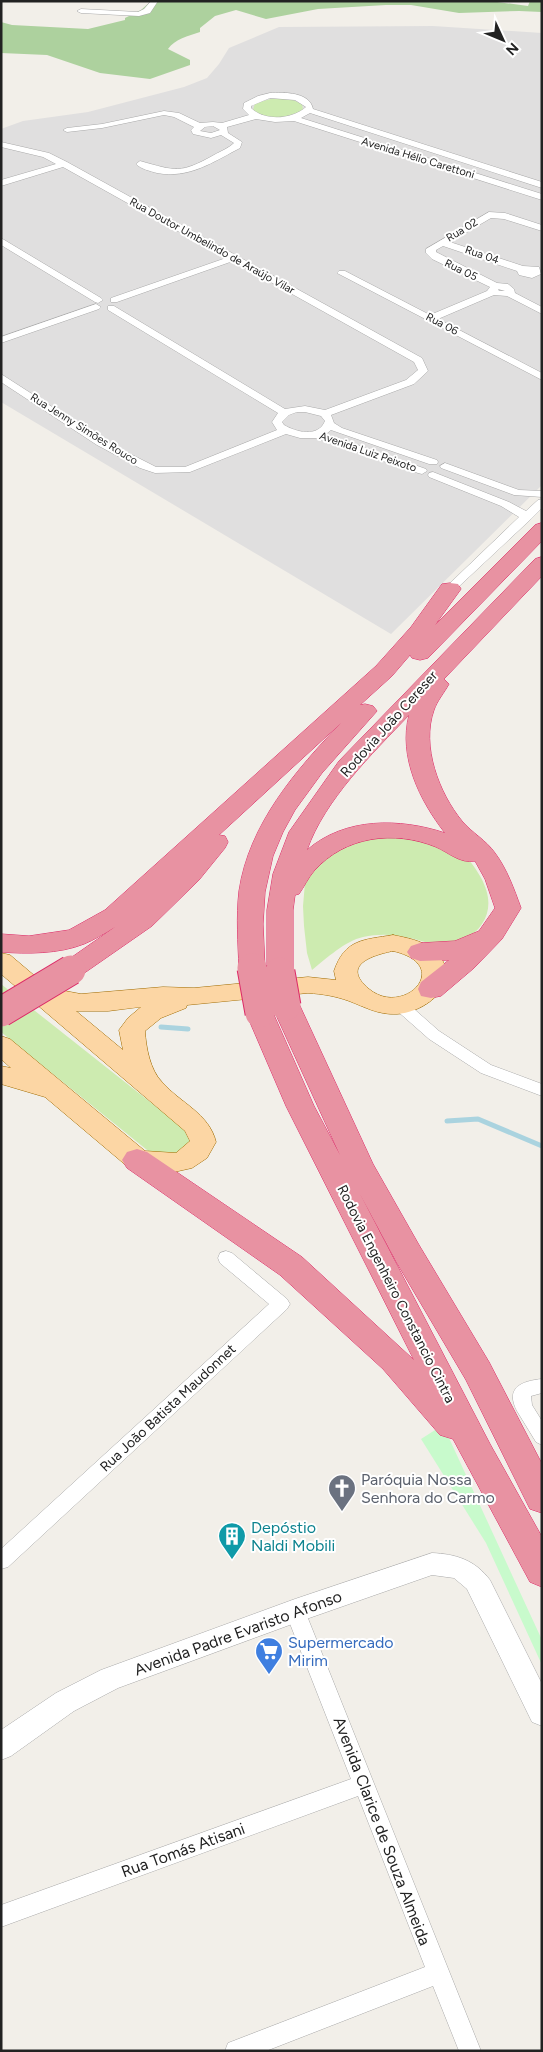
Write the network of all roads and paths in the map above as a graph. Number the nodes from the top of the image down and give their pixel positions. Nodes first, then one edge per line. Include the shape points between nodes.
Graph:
1 (155, 1) edge
2 (80, 11) dead end
3 (309, 110) junction
4 (256, 116) junction
5 (294, 118) junction
6 (222, 129) junction
7 (67, 130) dead end
8 (1, 144) edge
9 (64, 164) junction
10 (140, 164) dead end
11 (490, 168) junction
12 (476, 176) junction
13 (1, 183) edge
14 (542, 185) edge
15 (542, 197) edge
16 (542, 228) edge
17 (1, 241) edge
18 (442, 242) junction
19 (430, 252) joint
20 (474, 253) junction
21 (234, 258) junction
22 (450, 265) junction
23 (533, 271) edge
24 (342, 273) dead end
25 (494, 289) junction
26 (506, 290) junction
27 (97, 303) junction
28 (113, 304) junction
29 (542, 311) edge
30 (432, 318) junction
31 (1, 340) edge
32 (1, 377) edge
33 (542, 377) edge
34 (285, 413) junction
35 (327, 419) junction
36 (285, 431) junction
37 (315, 434) junction
38 (414, 456) junction
39 (433, 462) dead end
40 (404, 464) junction
41 (445, 466) dead end
42 (422, 471) dead end
43 (462, 472) junction
44 (433, 475) dead end
45 (450, 481) junction
46 (518, 493) junction
47 (542, 494) edge
48 (542, 502) edge
49 (505, 504) junction
50 (534, 523) edge
51 (542, 563) edge
52 (450, 589) joint
53 (420, 653) junction
54 (453, 654) junction
55 (300, 747) junction
56 (488, 865) junction
57 (280, 910) junction
58 (494, 932) junction
59 (1, 944) edge
60 (420, 952) junction
61 (354, 955) junction
62 (1, 961) edge
63 (308, 985) junction
64 (431, 989) junction
65 (358, 995) junction
66 (44, 996) junction
67 (194, 997) junction
68 (400, 1005) junction
69 (273, 1009) junction
70 (1, 1012) edge
71 (1, 1045) edge
72 (1, 1075) edge
73 (152, 1090) junction
74 (542, 1090) edge
75 (62, 1096) junction
76 (137, 1160) junction
77 (226, 1258) dead end
78 (536, 1387) edge
79 (542, 1437) edge
80 (478, 1454) junction
81 (540, 1494) edge
82 (1, 1561) edge
83 (542, 1571) edge
84 (295, 1611) junction
85 (542, 1713) edge
86 (1, 1747) edge
87 (364, 1784) junction
88 (1, 1916) edge
89 (438, 1973) junction
90 (236, 2051) edge
91 (470, 2051) edge

1 - 2 street via 139,14
3 - 4 street, Avenida Hélio Carettoni via 308,103 295,97 266,96 248,105 247,109
3 - 5 street, Avenida Hélio Carettoni
3 - 11 street, Avenida Hélio Carettoni
4 - 5 street, Avenida Hélio Carettoni
4 - 6 street
5 - 12 street, Avenida Hélio Carettoni
6 - 7 street via 213,124 199,126 164,112
6 - 10 street via 238,142 237,146 189,171 164,173
8 - 9 street, Rua Doutor Umbelindo de Araújo Vilar via 46,155
9 - 13 street
9 - 21 street, Rua Doutor Umbelindo de Araújo Vilar
11 - 12 street
11 - 14 street, Avenida Hélio Carettoni
12 - 15 street, Avenida Hélio Carettoni
16 - 18 street, Rua 02 via 497,215 484,217
17 - 27 street
18 - 19 street, Rua 02
18 - 20 street, Rua 04
19 - 22 street, Rua 05
20 - 22 street
20 - 23 street, Rua 04
21 - 28 street
21 - 35 street, Rua Doutor Umbelindo de Araújo Vilar via 418,360 423,371 410,382
22 - 25 street, Rua 05
23 - 26 street
24 - 30 street, Rua 06
25 - 26 street
25 - 30 street
26 - 29 street
27 - 28 street
27 - 31 street
28 - 34 street
30 - 33 street, Rua 06
32 - 36 street, Rua Jenny Simões Rouco via 101,442 155,470 199,466
34 - 35 street, Avenida Luiz Peixoto via 305,409
34 - 36 street via 277,422
35 - 37 street, Avenida Luiz Peixoto via 324,430
35 - 38 street, Avenida Luiz Peixoto via 338,430
36 - 37 street, Avenida Luiz Peixoto via 299,435
37 - 40 street, Avenida Luiz Peixoto
38 - 39 street, Avenida Luiz Peixoto
38 - 40 street
40 - 42 street, Avenida Luiz Peixoto
41 - 43 street
43 - 45 street
43 - 46 street
44 - 45 street, Avenida Luiz Peixoto
45 - 49 street, Avenida Luiz Peixoto
46 - 47 street
46 - 49 street
48 - 50 street
49 - 50 street, Avenida Luiz Peixoto
50 - 52 street
50 - 53 highway, Rodovia João Cereser
51 - 54 highway, Rodovia João Cereser
52 - 55 highway via 419,632 384,671
53 - 55 highway
53 - 69 highway, bridge via 318,760 287,804 261,857 254,881 251,914 252,968
54 - 56 highway via 422,710 418,727 419,750 439,806 453,827 483,854
54 - 57 highway, Rodovia João Cereser via 347,766 302,832 286,874
55 - 59 highway via 114,916 75,938 29,946
55 - 70 highway, bridge via 190,874 143,920 71,970
56 - 57 highway via 447,841 423,833 375,830 349,836 321,849 299,872
56 - 58 highway via 495,874 508,908
57 - 69 highway, Rodovia João Cereser, bridge via 280,972
58 - 60 highway via 456,952
58 - 64 highway via 487,943
60 - 61 main road via 393,943 364,948
60 - 64 main road via 434,969
61 - 63 main road
61 - 65 main road via 344,972 346,982
62 - 66 main road
63 - 65 main road via 328,986
63 - 67 main road
64 - 68 main road via 423,997
65 - 68 main road via 372,1003
66 - 67 main road via 81,1003 163,996
66 - 73 main road
67 - 73 main road via 162,1006 140,1019 132,1030 137,1059
68 - 74 street via 434,1035 486,1069
69 - 80 highway, Rodovia Engenheiro Constancio Cintra via 300,1106
69 - 81 highway, Rodovia Engenheiro Constancio Cintra via 408,1254 478,1370
71 - 75 main road
72 - 75 main road via 22,1079
73 - 76 main road via 194,1124 203,1142 190,1159 178,1164 161,1165
75 - 76 main road
76 - 80 highway via 291,1266 394,1360
77 - 82 street, Rua João Batista Maudonnet via 282,1304
78 - 79 street via 522,1392 523,1406
80 - 83 highway, Rodovia Engenheiro Constancio Cintra
84 - 85 street, Avenida Padre Evaristo Afonso via 432,1564 452,1564 463,1568 481,1588
84 - 86 street, Avenida Padre Evaristo Afonso via 110,1679 65,1702
84 - 87 street, Avenida Clarice de Souza Almeida
87 - 88 street, Rua Tomás Atisani
87 - 89 street, Avenida Clarice de Souza Almeida
89 - 90 street
89 - 91 street, Avenida Clarice de Souza Almeida

